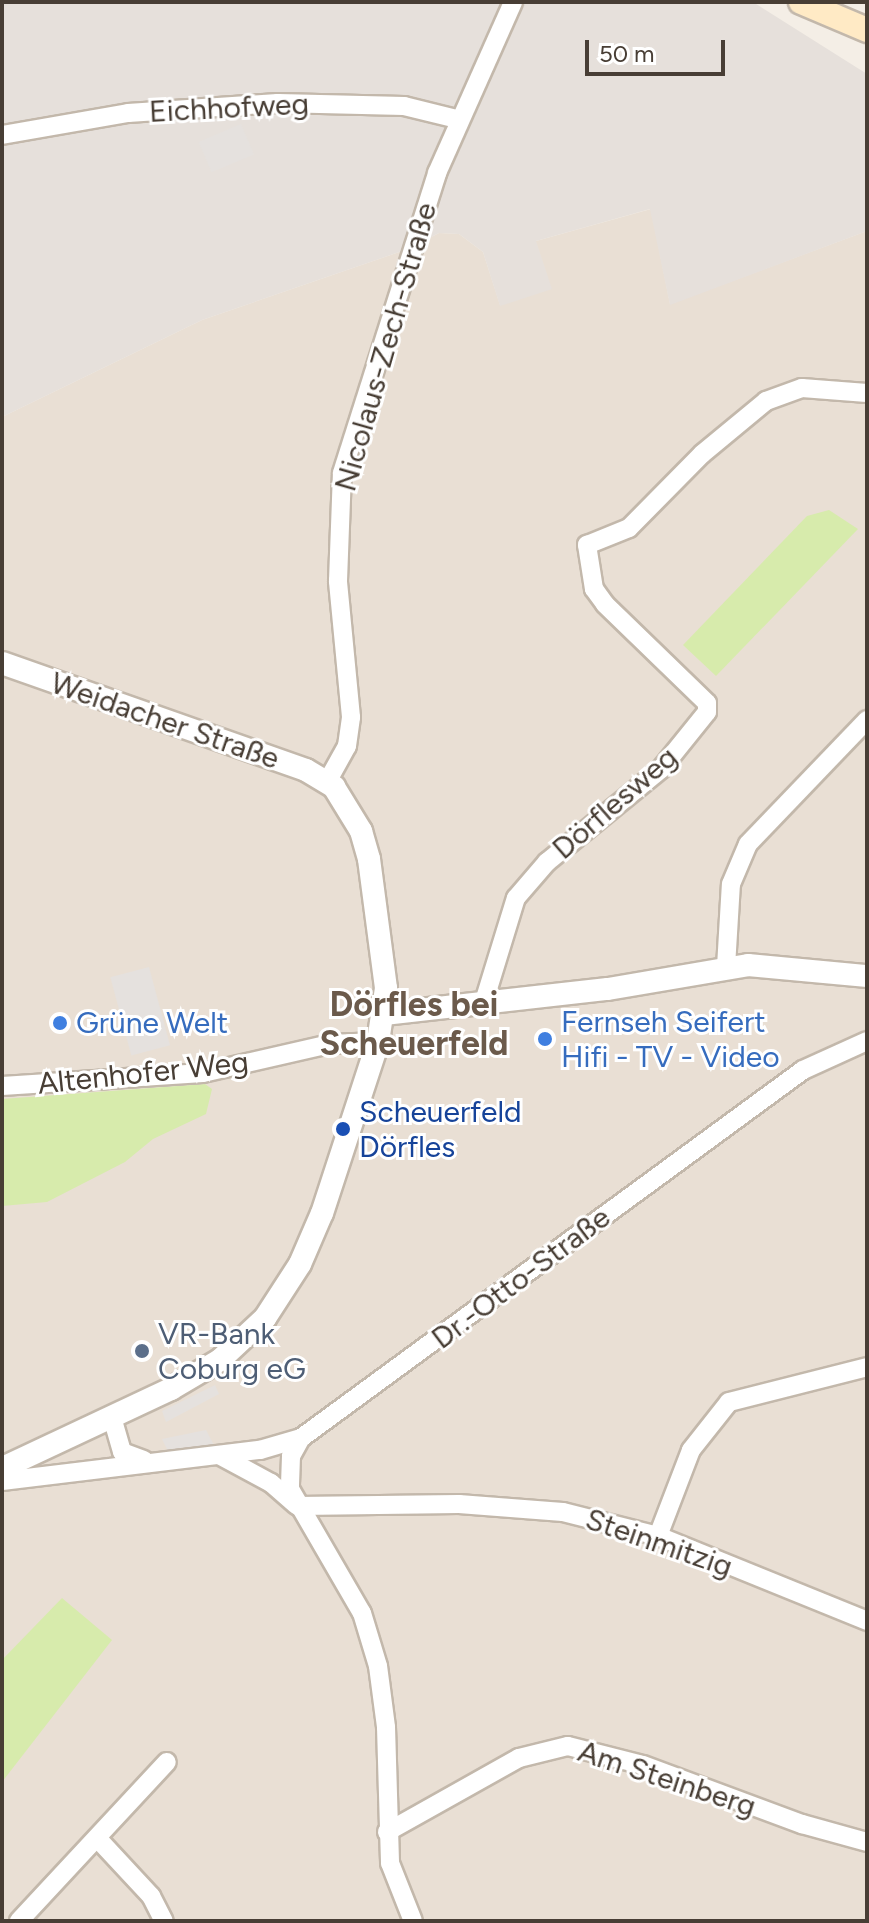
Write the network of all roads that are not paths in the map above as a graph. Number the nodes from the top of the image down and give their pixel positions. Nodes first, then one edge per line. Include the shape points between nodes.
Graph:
1 (513, 2) edge
2 (801, 2) edge
3 (867, 30) edge
4 (457, 119) junction
5 (2, 135) edge
6 (867, 393) edge
7 (2, 663) edge
8 (867, 720) edge
9 (327, 782) junction
10 (726, 967) junction
11 (867, 976) edge
12 (483, 1005) junction
13 (384, 1014) junction
14 (867, 1041) edge
15 (378, 1042) junction
16 (2, 1086) edge
17 (867, 1367) edge
18 (112, 1417) junction
19 (301, 1438) junction
20 (219, 1455) junction
21 (155, 1461) junction
22 (2, 1468) edge
23 (2, 1481) edge
24 (298, 1506) junction
25 (658, 1536) junction
26 (867, 1621) edge
27 (167, 1762) dead end
28 (387, 1832) junction
29 (98, 1839) junction
30 (867, 1842) edge
31 (19, 1921) edge
32 (164, 1921) edge
33 (413, 1921) edge

1 - 4 street, Nicolaus-Zech-Straße
2 - 3 main road
4 - 5 street, Eichhofweg via 404,106 278,103 128,113
4 - 9 street, Nicolaus-Zech-Straße via 342,473 338,581 351,717 347,746
6 - 12 street, Dörflesweg via 802,388 766,401 702,454 629,528 587,545 594,589 707,703 707,712 661,769 547,862 516,898
7 - 9 street, Weidacher Straße via 306,770
8 - 10 street via 748,844 731,884
9 - 13 street via 347,803 369,859 381,930
10 - 11 street via 794,966
10 - 12 street
12 - 13 street
13 - 15 street
14 - 19 street, Dr.-Otto-Straße via 803,1070
15 - 16 street, Altenhofer Weg via 330,1044 203,1073
15 - 18 street via 322,1213 283,1293 220,1360
17 - 25 street via 729,1402 691,1450
18 - 21 street, Dr.-Otto-Straße via 124,1454
18 - 22 street
19 - 20 street, Dr.-Otto-Straße
19 - 24 street via 291,1456 289,1480
20 - 21 street, Dr.-Otto-Straße
20 - 24 street via 271,1483
21 - 23 street, Dr.-Otto-Straße
24 - 25 street, Steinmitzig via 507,1506 563,1512
24 - 28 street via 357,1602 378,1666 386,1727
25 - 26 street, Steinmitzig
27 - 29 street
28 - 30 street, Am Steinberg via 519,1758 568,1746 643,1765 802,1824
28 - 33 street via 390,1863
29 - 31 street
29 - 32 street via 151,1896

